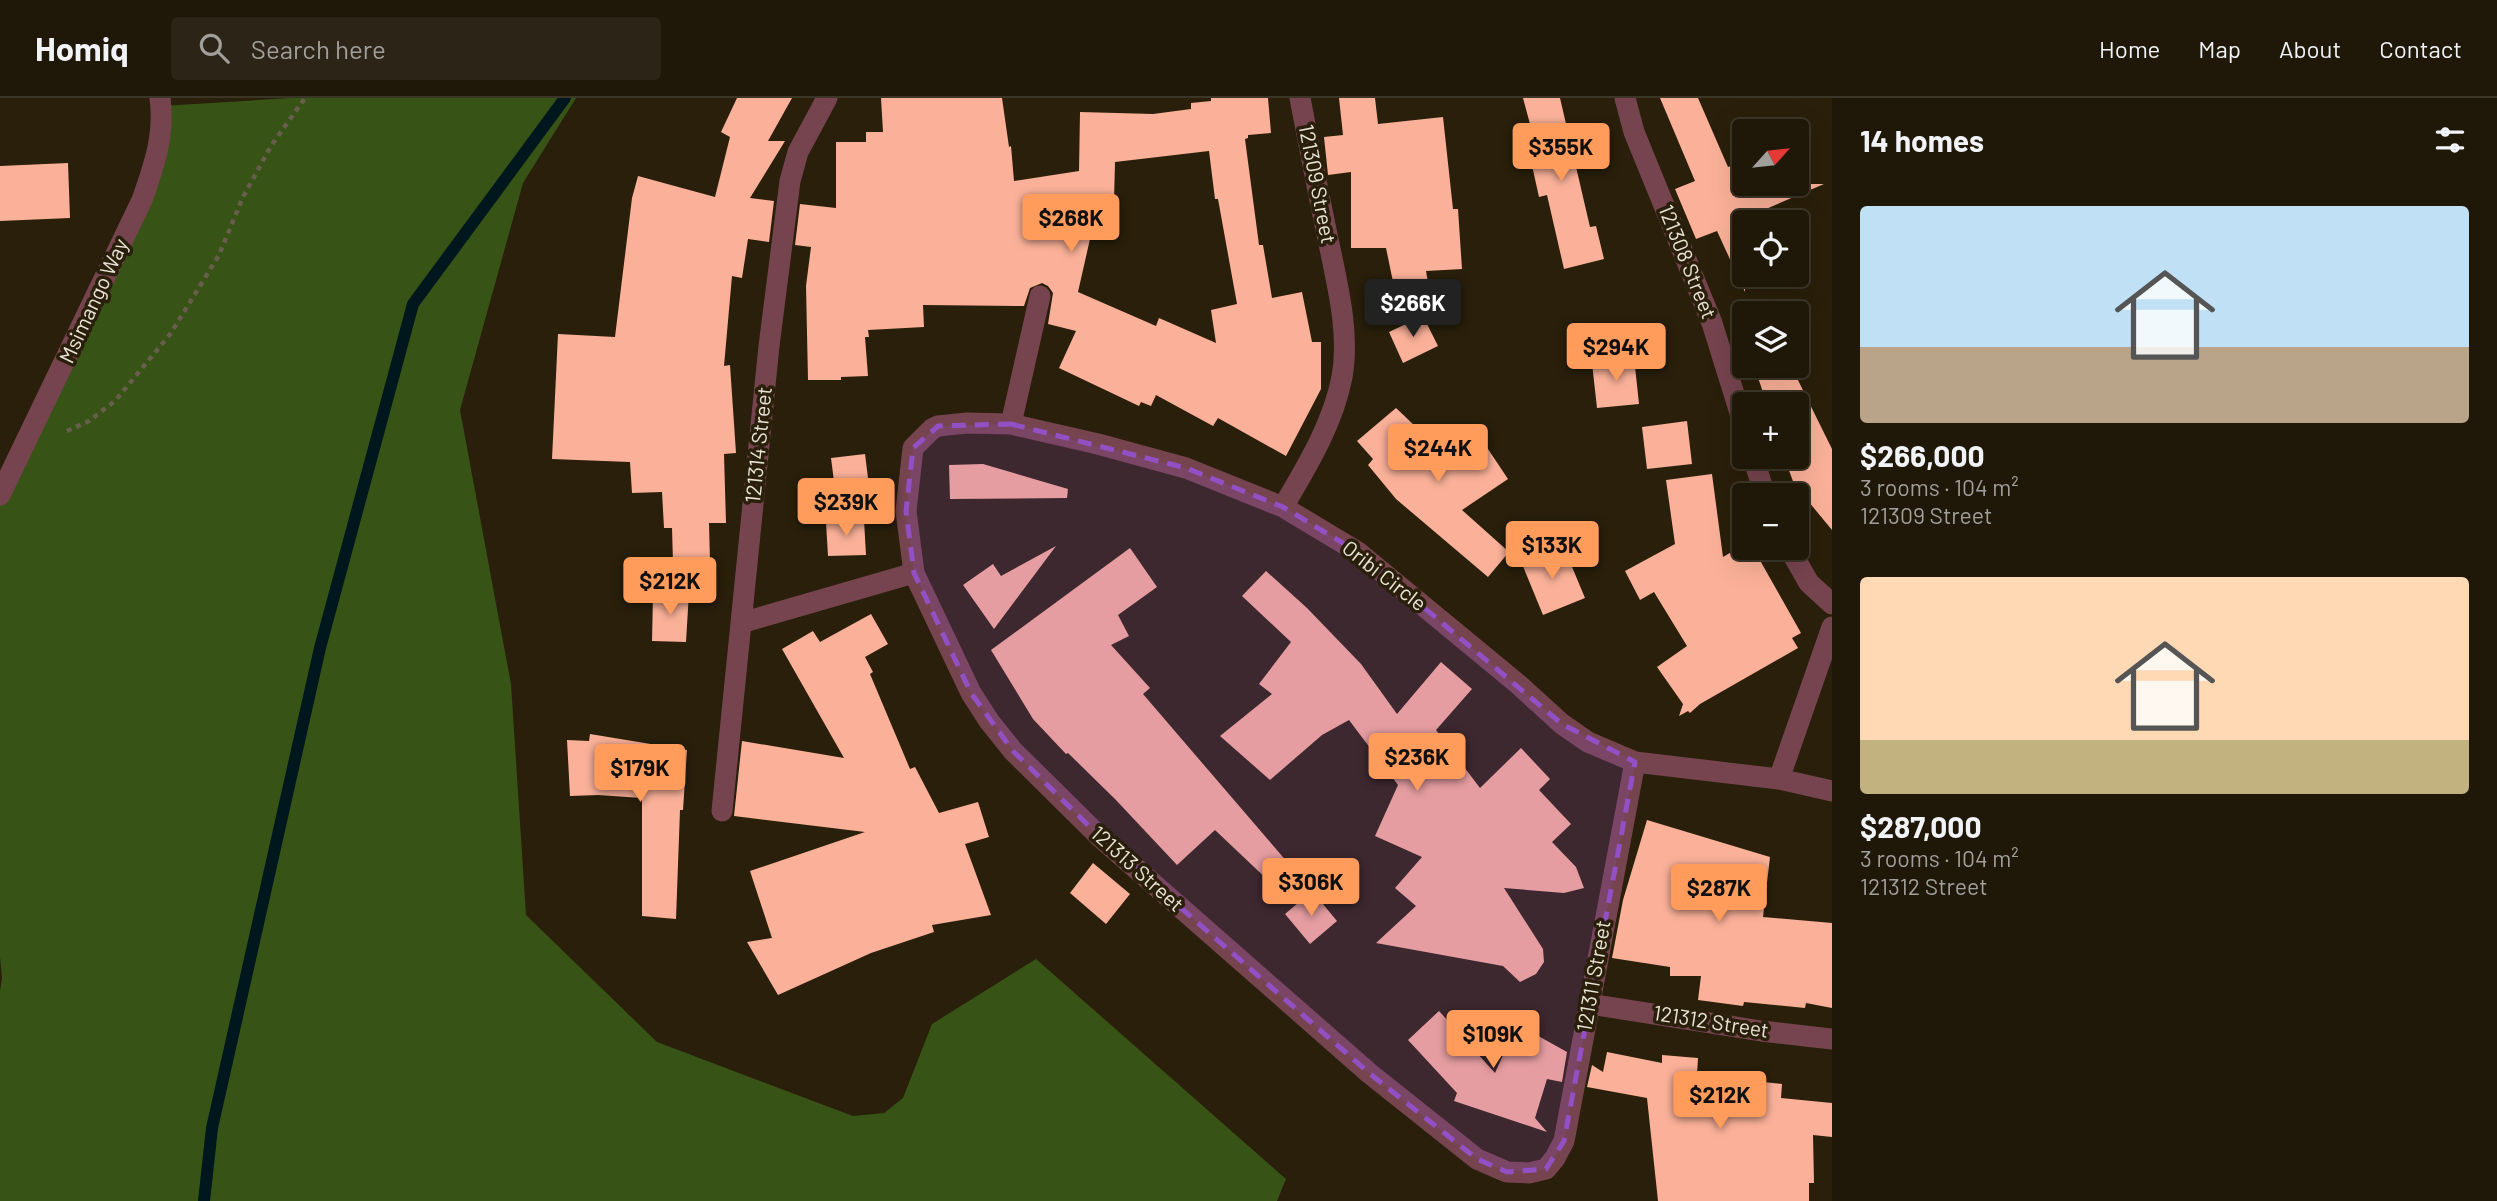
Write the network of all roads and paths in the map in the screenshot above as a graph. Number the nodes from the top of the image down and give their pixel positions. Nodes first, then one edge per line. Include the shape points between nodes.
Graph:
1 (160, 98) edge
2 (305, 98) edge
3 (827, 98) edge
4 (1300, 98) edge
5 (1625, 98) edge
6 (1040, 296) dead end
7 (1733, 392) edge
8 (1011, 424) junction
9 (29, 437) junction
10 (913, 448) joint
11 (0, 495) edge
12 (1283, 508) junction
13 (1796, 560) edge
14 (914, 573) junction
15 (1832, 604) edge
16 (741, 623) junction
17 (1832, 627) edge
18 (1635, 762) junction
19 (1779, 779) junction
20 (1832, 791) edge
21 (722, 811) dead end
22 (1590, 1004) junction
23 (1832, 1039) edge
24 (1529, 1174) joint

1 - 9 street, Msimango Way via 163,119 142,200
2 - 9 path via 271,146 219,255 171,333 115,401 89,421 65,432
3 - 16 street, 121314 Street via 798,152 790,181
4 - 12 street, 121309 Street via 1334,270 1344,348 1331,416
5 - 7 street, 121308 Street via 1634,132 1712,323
6 - 8 street
8 - 10 street, Oribi Circle via 938,426
8 - 12 street, Oribi Circle via 1186,468
9 - 11 street, Msimango Way
10 - 14 street, 121313 Street via 906,511
12 - 18 street, Oribi Circle via 1358,552 1562,724 1588,742
13 - 15 street via 1809,583
14 - 16 street
14 - 24 street, 121313 Street via 950,653 989,721 1071,809 1442,1132 1477,1159 1507,1172
16 - 21 street, 121314 Street
17 - 19 street
18 - 19 street, Oribi Circle
18 - 22 street, 121311 Street
19 - 20 street, Oribi Circle
22 - 23 street, 121312 Street
22 - 24 street, 121311 Street via 1564,1141 1546,1169

